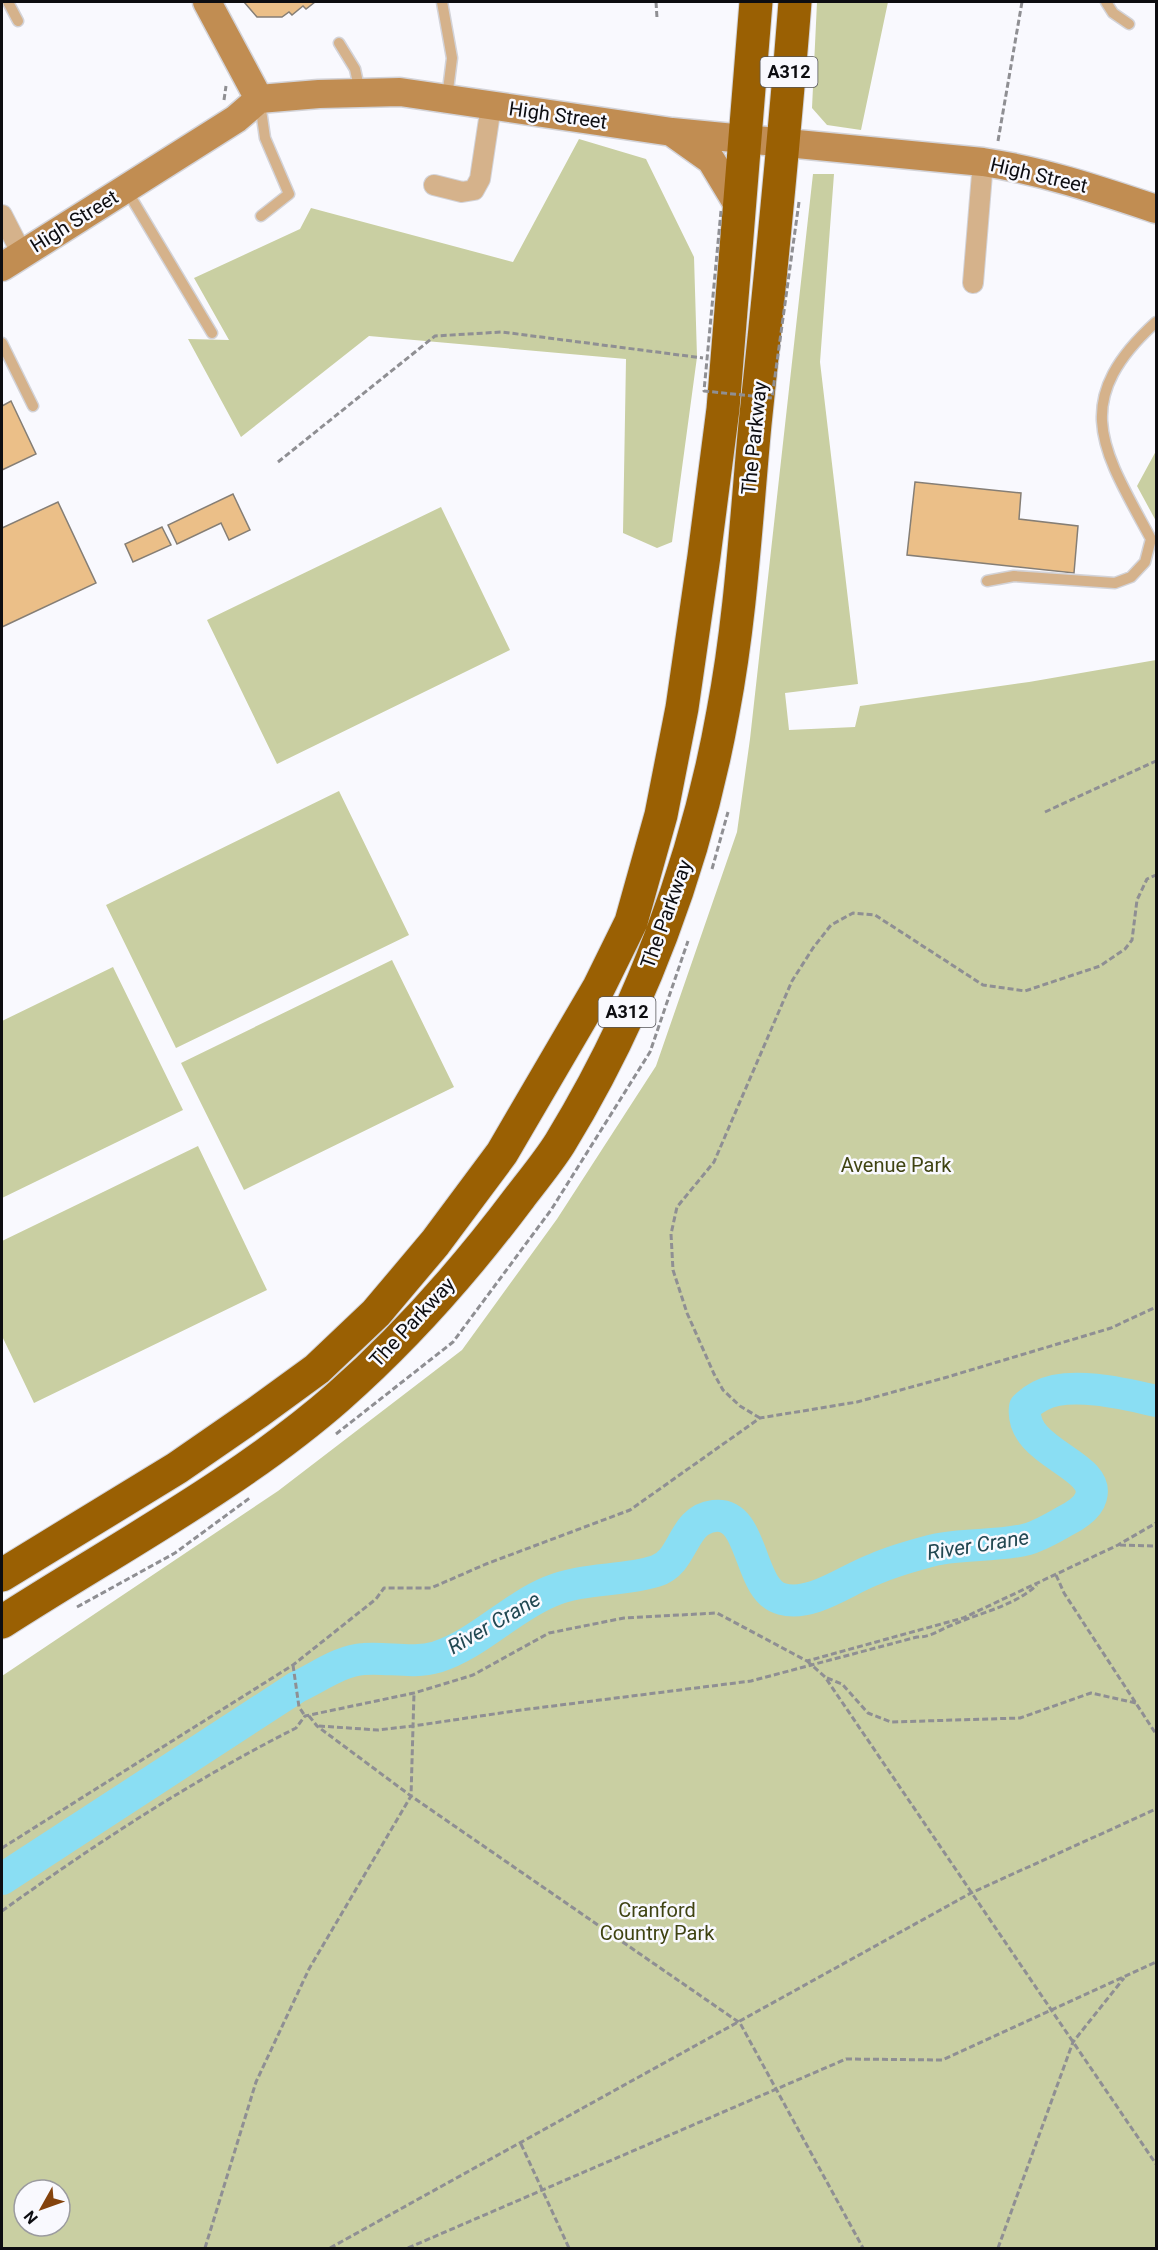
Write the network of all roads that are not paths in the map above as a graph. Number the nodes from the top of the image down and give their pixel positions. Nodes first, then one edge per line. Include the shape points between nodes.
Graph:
1 (8, 2) edge
2 (207, 2) edge
3 (442, 2) edge
4 (756, 2) edge
5 (793, 2) edge
6 (1106, 2) edge
7 (18, 21) dead end
8 (1129, 24) dead end
9 (339, 43) dead end
10 (360, 92) junction
11 (447, 98) junction
12 (260, 99) junction
13 (491, 106) junction
14 (672, 132) junction
15 (765, 140) junction
16 (988, 162) junction
17 (434, 185) dead end
18 (126, 189) junction
19 (1156, 209) edge
20 (730, 210) junction
21 (2, 215) edge
22 (261, 216) dead end
23 (12, 261) edge
24 (973, 284) dead end
25 (1156, 322) edge
26 (212, 333) dead end
27 (2, 343) edge
28 (33, 406) dead end
29 (987, 581) dead end
30 (2, 1575) edge
31 (2, 1622) edge

1 - 7 lane
2 - 12 street
3 - 11 lane via 452,58
4 - 15 highway, The Parkway / A312
5 - 15 highway, The Parkway / A312
6 - 8 lane via 1113,13
9 - 10 lane via 355,69
10 - 11 street, High Street
10 - 12 street, High Street
11 - 13 street, High Street
12 - 18 street, High Street via 236,119
12 - 22 lane via 265,138 289,194
13 - 14 street, High Street
13 - 17 street via 480,179 474,190 462,192
14 - 15 street, High Street
14 - 20 street via 711,160 730,188
15 - 16 street, High Street
15 - 20 highway, The Parkway / A312
15 - 31 highway, The Parkway / A312 via 741,572 724,710 701,812 673,905 601,1068 558,1146 498,1227 430,1306 336,1399 197,1499
16 - 19 street, High Street via 1082,184
16 - 24 street
18 - 23 street, High Street
18 - 26 lane
20 - 30 highway, The Parkway / A312 via 723,409 682,708 661,815 631,922 599,987 502,1153 435,1243 376,1313 316,1369 258,1412 177,1468
21 - 23 street
25 - 29 lane via 1131,346 1110,377 1100,417 1107,453 1151,539 1145,562 1131,577 1115,583 1014,576
27 - 28 lane

